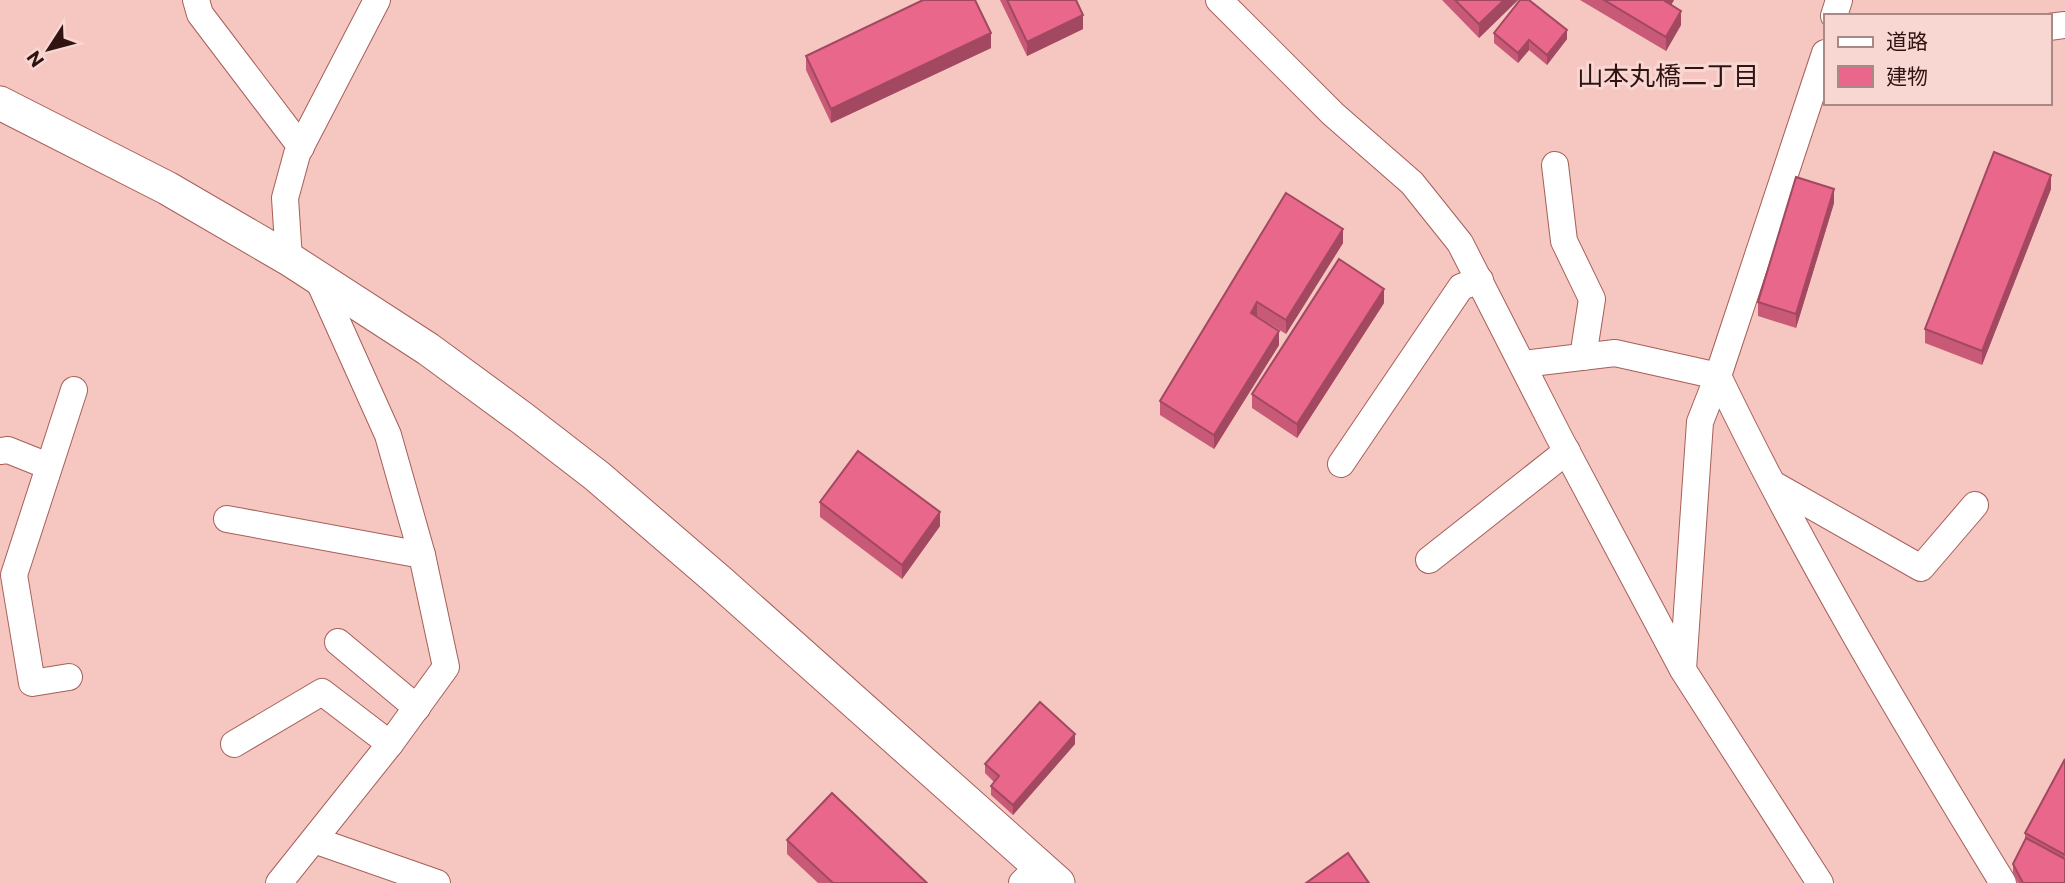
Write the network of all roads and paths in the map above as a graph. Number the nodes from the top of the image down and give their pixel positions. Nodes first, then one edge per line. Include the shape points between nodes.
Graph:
1 (196, 0) edge
2 (377, 0) edge
3 (1219, 0) edge
4 (1824, 54) edge
5 (0, 103) edge
6 (301, 147) junction
7 (1555, 165) dead end
8 (289, 259) junction
9 (317, 277) junction
10 (1480, 281) junction
11 (1583, 357) junction
12 (1523, 363) junction
13 (1718, 376) junction
14 (74, 390) dead end
15 (0, 451) edge
16 (1567, 451) junction
17 (1341, 464) dead end
18 (48, 466) junction
19 (1772, 484) junction
20 (1975, 505) dead end
21 (227, 519) dead end
22 (422, 555) junction
23 (1429, 560) dead end
24 (338, 642) dead end
25 (1683, 670) junction
26 (69, 677) dead end
27 (417, 708) junction
28 (234, 744) dead end
29 (390, 744) junction
30 (314, 840) junction
31 (1040, 877) edge
32 (279, 883) edge
33 (437, 883) edge
34 (1819, 883) edge
35 (2003, 883) edge

1 - 6 street via 200,14
2 - 6 street
3 - 10 street via 1333,114 1412,183 1460,243
4 - 13 street
5 - 8 street via 167,188
6 - 8 street via 285,198
7 - 11 street via 1564,241 1592,299
8 - 9 street
9 - 22 street via 388,435
9 - 31 street via 428,349 597,476 719,581
10 - 12 street
10 - 17 street via 1461,287
11 - 12 street
11 - 13 street via 1615,353
12 - 16 street
13 - 19 street
13 - 25 street via 1700,422
14 - 18 street
15 - 18 street
16 - 23 street
16 - 25 street
18 - 26 street via 14,575 32,683
19 - 20 street via 1920,568
19 - 35 street via 1899,713
21 - 22 street
22 - 27 street via 446,667
24 - 27 street
25 - 34 street
27 - 29 street
28 - 29 street via 322,692
29 - 30 street
30 - 32 street
30 - 33 street

